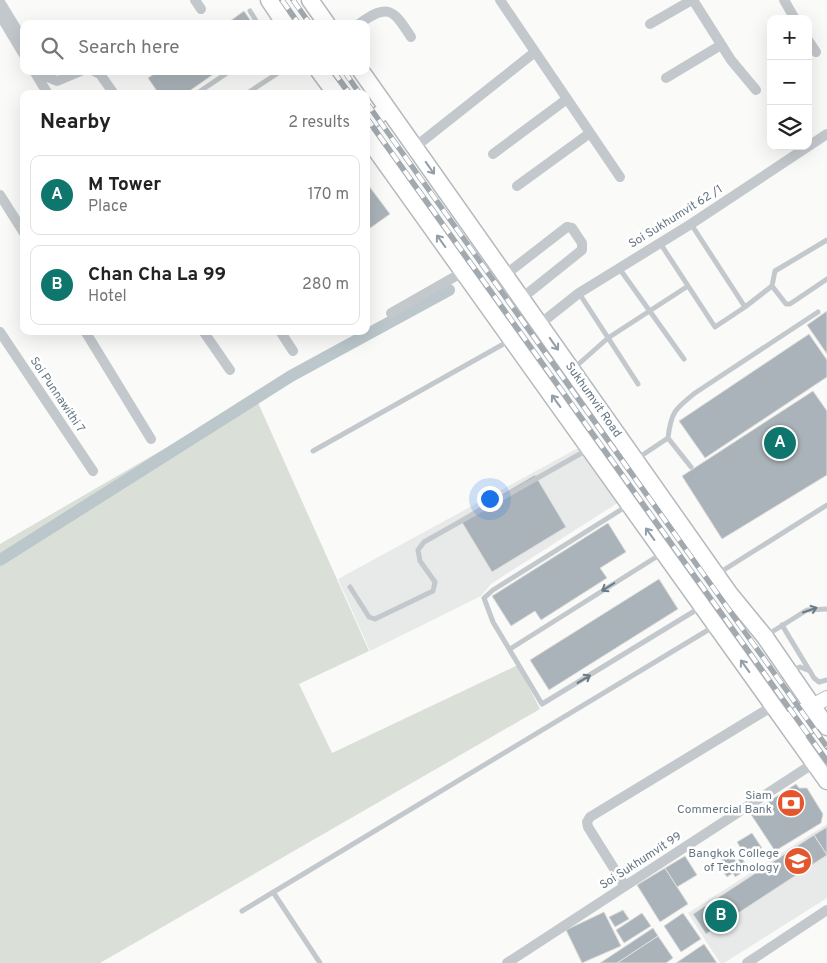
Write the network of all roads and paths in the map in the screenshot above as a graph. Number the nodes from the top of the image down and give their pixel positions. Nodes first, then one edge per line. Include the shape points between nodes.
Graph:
1 (195, 0) edge
2 (269, 0) edge
3 (310, 0) edge
4 (500, 0) edge
5 (692, 0) edge
6 (784, 0) edge
7 (0, 2) edge
8 (201, 9) dead end
9 (250, 11) dead end
10 (793, 15) edge
11 (0, 16) edge
12 (256, 20) edge
13 (282, 20) edge
14 (324, 20) edge
15 (364, 20) edge
16 (650, 24) dead end
17 (20, 34) edge
18 (410, 38) dead end
19 (721, 45) junction
20 (812, 46) edge
21 (20, 48) edge
22 (536, 52) junction
23 (816, 52) dead end
24 (36, 75) edge
25 (44, 75) edge
26 (71, 75) edge
27 (101, 75) edge
28 (224, 75) edge
29 (275, 75) edge
30 (322, 75) edge
31 (364, 75) edge
32 (666, 78) dead end
33 (46, 90) edge
34 (111, 90) edge
35 (202, 90) edge
36 (252, 90) edge
37 (333, 90) edge
38 (756, 90) dead end
39 (567, 99) junction
40 (387, 109) junction
41 (370, 121) edge
42 (590, 133) junction
43 (827, 134) edge
44 (370, 142) edge
45 (416, 147) junction
46 (493, 154) dead end
47 (620, 177) dead end
48 (516, 186) dead end
49 (0, 195) edge
50 (691, 224) junction
51 (20, 227) edge
52 (827, 240) edge
53 (660, 243) junction
54 (619, 268) junction
55 (463, 272) junction
56 (506, 275) junction
57 (827, 279) edge
58 (688, 286) junction
59 (772, 286) junction
60 (579, 293) junction
61 (522, 298) junction
62 (745, 307) junction
63 (650, 311) junction
64 (818, 312) dead end
65 (391, 313) dead end
66 (540, 324) junction
67 (0, 332) edge
68 (87, 335) edge
69 (207, 335) edge
70 (283, 335) edge
71 (608, 338) junction
72 (512, 340) junction
73 (293, 351) dead end
74 (684, 359) dead end
75 (572, 369) junction
76 (230, 370) dead end
77 (638, 384) dead end
78 (668, 438) junction
79 (151, 439) dead end
80 (590, 449) junction
81 (313, 451) dead end
82 (636, 460) junction
83 (691, 467) dead end
84 (93, 471) dead end
85 (629, 504) junction
86 (827, 505) edge
87 (664, 552) junction
88 (717, 575) junction
89 (350, 587) dead end
90 (702, 606) junction
91 (827, 609) edge
92 (716, 626) junction
93 (782, 626) junction
94 (765, 637) junction
95 (510, 649) junction
96 (810, 671) junction
97 (789, 672) junction
98 (827, 680) edge
99 (827, 698) edge
100 (773, 706) junction
101 (822, 716) edge
102 (790, 729) junction
103 (814, 763) junction
104 (827, 781) edge
105 (626, 886) junction
106 (273, 892) junction
107 (827, 910) edge
108 (242, 911) dead end
109 (320, 963) edge
110 (507, 963) edge
111 (747, 963) edge

1 - 8 street
2 - 13 main road
3 - 14 main road
4 - 22 street
5 - 16 street
5 - 19 street
6 - 10 street
7 - 17 street
9 - 12 lane
11 - 21 street
15 - 18 street via 375,12 386,10 396,14
19 - 32 street
19 - 38 street
20 - 23 street
22 - 39 street
22 - 45 street
24 - 33 street
25 - 26 street via 57,81
27 - 34 street
28 - 35 lane
29 - 36 lane
30 - 37 main road
31 - 40 main road, Sukhumvit Road
39 - 42 street
39 - 46 street
40 - 41 main road
40 - 45 main road, Sukhumvit Road
42 - 47 street
42 - 48 street
43 - 50 street, Soi Sukhumvit 62 /1
55 -> 44 main road
45 -> 56 main road, Sukhumvit Road
49 - 51 street
50 - 53 street, Soi Sukhumvit 62 /1
50 - 62 lane
52 - 59 lane via 775,271
53 - 54 street, Soi Sukhumvit 62 /1
53 - 58 lane
54 - 60 street, Soi Sukhumvit 62 /1
54 - 63 lane
55 - 65 street
55 - 72 main road
56 - 61 main road, Sukhumvit Road
56 - 61 street via 567,228 572,228 582,243 582,250
57 - 59 lane via 790,304 786,304
58 - 62 lane via 715,327
58 - 63 lane
59 - 62 lane
60 - 66 street, Soi Sukhumvit 62 /1
60 - 71 lane
61 - 66 main road, Sukhumvit Road
63 - 71 lane
63 - 74 lane
64 - 78 lane via 675,408
66 -> 75 main road, Sukhumvit Road
67 - 84 street, Soi Punnawithi 7
68 - 79 street
69 - 76 street
70 - 73 street
71 - 75 lane
71 - 77 lane
80 -> 72 main road
72 - 81 lane
75 - 82 main road, Sukhumvit Road
78 - 82 lane
78 - 83 lane
80 - 85 main road
80 - 89 lane via 424,542 418,550 420,561 435,582 432,591 374,619 369,617
82 - 88 main road, Sukhumvit Road
87 -> 85 main road
85 - 95 lane via 484,598 493,622
86 - 88 lane
87 - 90 main road
87 -> 95 lane
88 - 94 main road, Sukhumvit Road
90 - 92 main road
95 -> 90 lane via 542,704
93 -> 91 lane via 807,610
100 -> 92 main road
92 - 106 lane
93 - 94 lane
93 - 96 lane
94 - 97 main road, Sukhumvit Road
96 - 97 lane via 800,666
96 - 98 lane via 819,682
97 - 101 main road, Sukhumvit Road
99 - 101 street
100 - 102 main road
100 - 105 street via 590,817 588,827
101 - 102 main road
102 - 103 main road
103 - 104 main road
103 - 105 street, Soi Sukhumvit 99
105 - 110 street, Soi Sukhumvit 99
106 - 108 lane
106 - 109 lane
107 - 111 street

